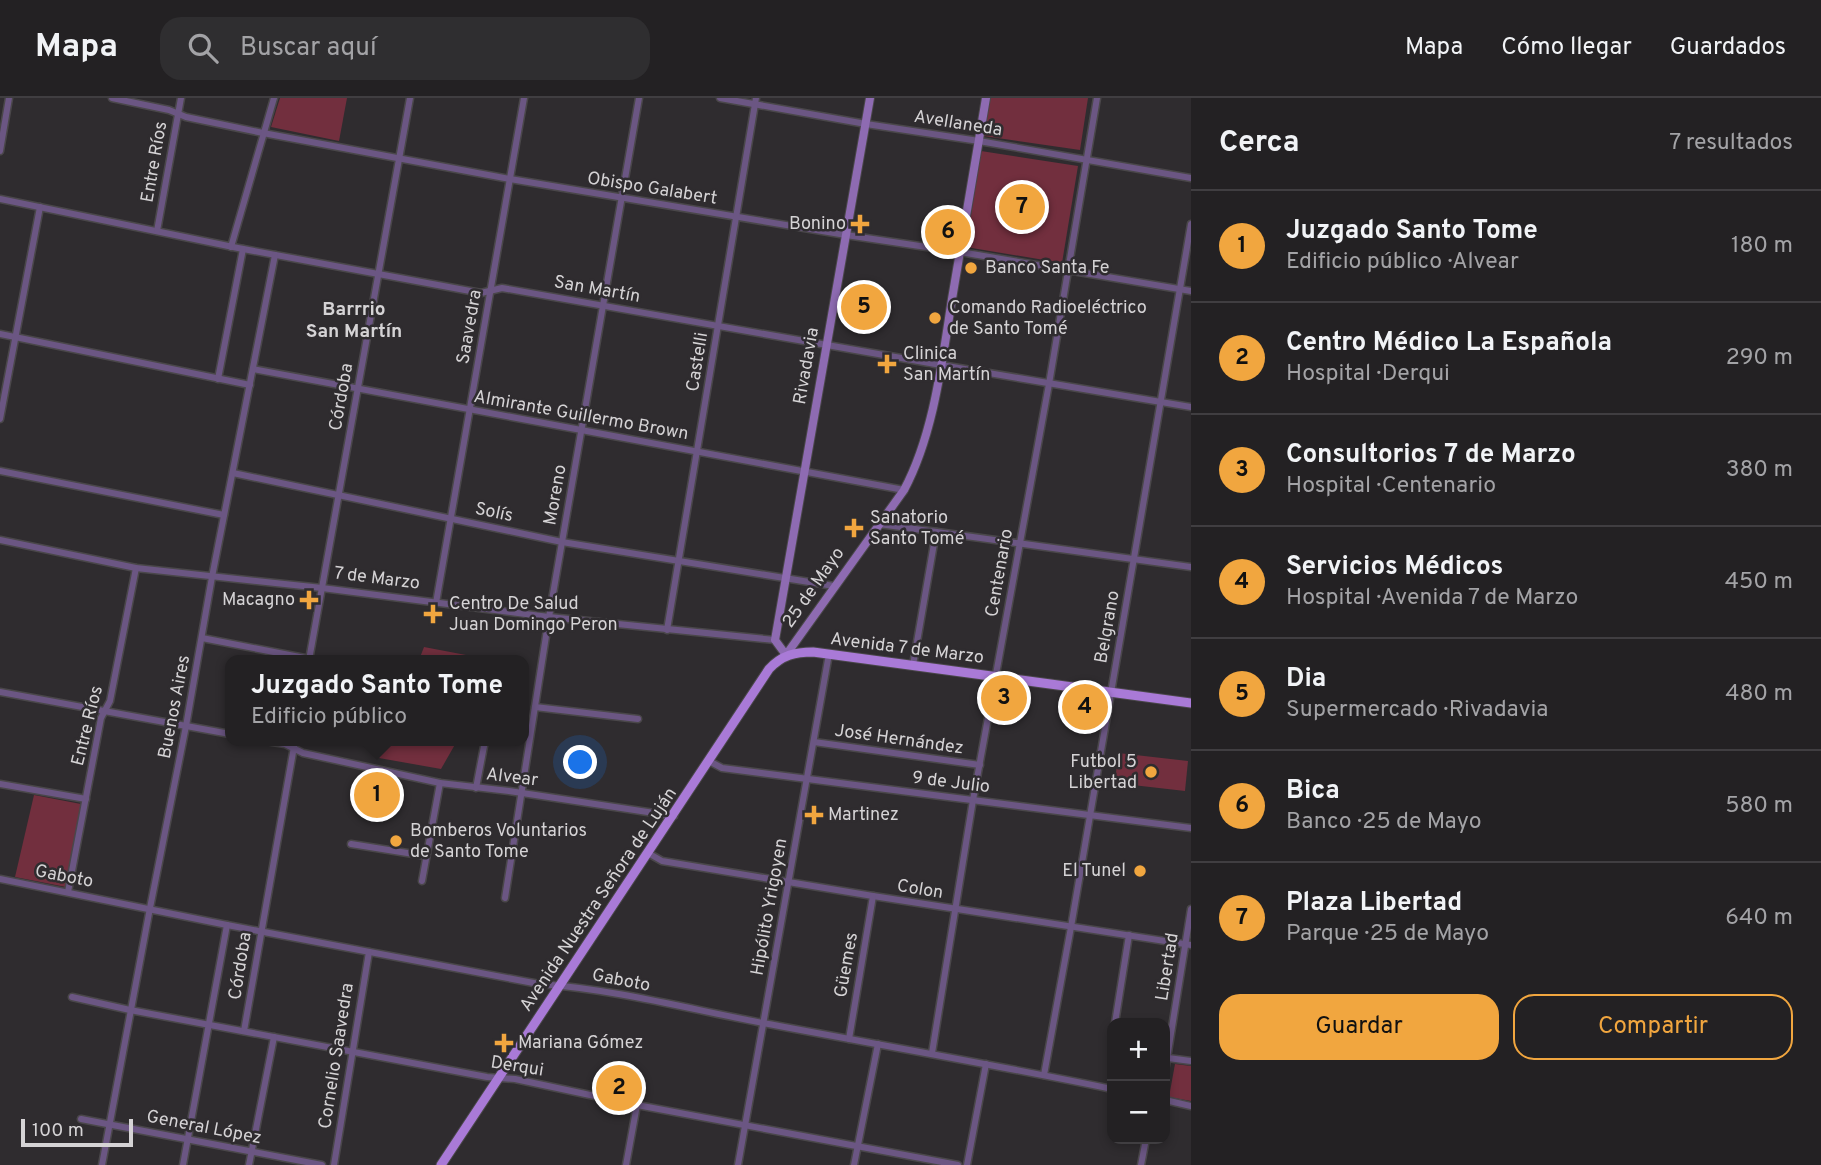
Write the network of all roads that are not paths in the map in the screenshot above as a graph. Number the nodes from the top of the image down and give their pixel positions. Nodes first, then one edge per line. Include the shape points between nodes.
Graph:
1 (9, 98) edge
2 (112, 98) edge
3 (181, 98) edge
4 (274, 98) edge
5 (410, 98) edge
6 (524, 98) edge
7 (639, 98) edge
8 (720, 98) edge
9 (870, 98) edge
10 (986, 98) edge
11 (1097, 98) edge
12 (755, 101) edge
13 (178, 113) junction
14 (866, 124) junction
15 (263, 133) junction
16 (979, 141) junction
17 (0, 151) edge
18 (400, 159) junction
19 (1086, 160) junction
20 (1191, 178) edge
21 (510, 179) junction
22 (622, 198) junction
23 (0, 200) edge
24 (40, 207) junction
25 (735, 217) junction
26 (1191, 224) edge
27 (157, 231) junction
28 (846, 235) junction
29 (231, 247) junction
30 (243, 249) junction
31 (960, 252) junction
32 (275, 255) junction
33 (1067, 271) junction
34 (379, 274) junction
35 (1180, 290) junction
36 (491, 291) junction
37 (1191, 291) edge
38 (604, 305) junction
39 (718, 326) junction
40 (0, 334) edge
41 (16, 337) junction
42 (827, 345) junction
43 (941, 365) junction
44 (253, 369) junction
45 (218, 379) junction
46 (1049, 384) junction
47 (250, 385) junction
48 (358, 389) junction
49 (1161, 402) junction
50 (1191, 407) edge
51 (470, 410) junction
52 (0, 419) edge
53 (581, 431) junction
54 (697, 452) junction
55 (0, 471) edge
56 (804, 472) junction
57 (233, 473) junction
58 (904, 490) junction
59 (339, 496) junction
60 (224, 515) junction
61 (450, 519) junction
62 (879, 524) junction
63 (936, 532) junction
64 (0, 540) edge
65 (562, 542) junction
66 (1020, 542) junction
67 (1134, 559) junction
68 (678, 561) junction
69 (1191, 567) edge
70 (136, 568) junction
71 (212, 577) junction
72 (786, 579) junction
73 (834, 586) junction
74 (322, 588) junction
75 (436, 603) junction
76 (549, 617) junction
77 (667, 630) junction
78 (202, 638) junction
79 (775, 640) junction
80 (829, 654) junction
81 (285, 655) edge
82 (310, 655) edge
83 (786, 655) junction
84 (913, 665) junction
85 (996, 676) junction
86 (0, 692) edge
87 (1111, 693) junction
88 (1191, 703) edge
89 (535, 707) junction
90 (105, 710) junction
91 (638, 719) dead end
92 (186, 726) junction
93 (225, 733) edge
94 (814, 743) junction
95 (529, 744) edge
96 (295, 746) edge
97 (297, 746) edge
98 (484, 746) edge
99 (529, 746) edge
100 (709, 761) junction
101 (980, 765) junction
102 (807, 779) junction
103 (0, 783) edge
104 (440, 783) junction
105 (476, 788) junction
106 (521, 793) junction
107 (86, 799) junction
108 (973, 800) junction
109 (1089, 815) junction
110 (674, 816) junction
111 (1191, 828) edge
112 (351, 844) dead end
113 (648, 853) junction
114 (426, 856) junction
115 (0, 879) edge
116 (422, 880) dead end
117 (789, 883) junction
118 (68, 892) junction
119 (873, 896) junction
120 (505, 898) dead end
121 (149, 908) junction
122 (955, 909) junction
123 (1191, 909) edge
124 (227, 925) junction
125 (1071, 927) junction
126 (261, 932) junction
127 (1129, 935) junction
128 (1189, 944) edge
129 (369, 952) junction
130 (560, 986) junction
131 (72, 997) dead end
132 (130, 1010) junction
133 (1116, 1018) edge
134 (764, 1023) junction
135 (208, 1024) junction
136 (244, 1031) junction
137 (1170, 1032) edge
138 (274, 1037) junction
139 (849, 1039) junction
140 (878, 1044) junction
141 (352, 1052) junction
142 (932, 1053) junction
143 (1170, 1058) edge
144 (1191, 1061) edge
145 (986, 1063) junction
146 (1044, 1075) junction
147 (499, 1078) junction
148 (1107, 1089) edge
149 (1170, 1101) edge
150 (637, 1105) junction
151 (1191, 1106) edge
152 (81, 1119) dead end
153 (110, 1125) junction
154 (746, 1125) junction
155 (188, 1139) junction
156 (1145, 1144) edge
157 (858, 1146) junction
158 (252, 1152) junction
159 (102, 1165) edge
160 (183, 1165) edge
161 (249, 1165) edge
162 (322, 1165) edge
163 (334, 1165) edge
164 (441, 1165) edge
165 (626, 1165) edge
166 (738, 1165) edge
167 (854, 1165) edge
168 (958, 1165) edge
169 (967, 1165) edge
170 (1141, 1165) edge

1 - 17 street
2 - 13 street, Obispo Galabert
3 - 13 street, Entre Ríos
4 - 15 street
5 - 18 street, Córdoba
6 - 21 street, Saavedra
7 - 22 street, Moreno
8 - 12 street, Avellaneda
9 - 14 main road, Rivadavia
10 - 16 main road, 25 de Mayo
11 - 19 street, Centenario
12 - 14 street, Avellaneda
12 - 25 street, Castelli
13 - 15 street, Obispo Galabert
13 - 27 street, Entre Ríos
14 - 16 street, Avellaneda
14 - 28 main road, Rivadavia
15 - 18 street, Obispo Galabert
15 - 29 street
16 - 19 street, Avellaneda
16 - 31 main road, 25 de Mayo
18 - 21 street, Obispo Galabert
18 - 34 street, Córdoba
19 - 20 street, Avellaneda
19 - 33 street, Centenario
21 - 22 street, Obispo Galabert
21 - 36 street, Saavedra
22 - 25 street, Obispo Galabert
22 - 38 street, Moreno
23 - 24 street, San Martín
24 - 27 street, San Martín
24 - 41 street
25 - 28 street, Obispo Galabert
25 - 39 street, Castelli
26 - 35 street, Belgrano
27 - 29 street, San Martín
28 - 31 street, Obispo Galabert
28 - 42 main road, Rivadavia
29 - 30 street, San Martín
30 - 32 street, San Martín
30 - 45 street
31 - 33 street, Obispo Galabert
31 - 43 main road, 25 de Mayo
32 - 34 street, San Martín
32 - 44 street, Buenos Aires
33 - 35 street, Obispo Galabert
33 - 46 street, Centenario
34 - 36 street, San Martín
34 - 48 street, Córdoba
35 - 37 street, Obispo Galabert
35 - 49 street, Belgrano
36 - 38 street, San Martín via 502,288
36 - 51 street, Saavedra
38 - 39 street, San Martín
38 - 53 street, Moreno
39 - 42 street, San Martín
39 - 54 street, Castelli
40 - 41 street
41 - 45 street
41 - 52 street
42 - 43 street, San Martín
42 - 56 main road, Rivadavia
43 - 46 street, San Martín
43 - 58 main road, 25 de Mayo via 926,434
44 - 47 street, Buenos Aires
44 - 48 street, Almirante Guillermo Brown
45 - 47 street
46 - 49 street, San Martín
46 - 66 street, Centenario
47 - 57 street, Buenos Aires
48 - 51 street, Almirante Guillermo Brown
48 - 59 street, Córdoba
49 - 50 street, San Martín
49 - 67 street, Belgrano
51 - 53 street, Almirante Guillermo Brown
51 - 61 street, Saavedra
53 - 54 street, Almirante Guillermo Brown
53 - 65 street, Moreno
54 - 56 street, Almirante Guillermo Brown
54 - 68 street, Castelli
55 - 60 street
56 - 58 street, Almirante Guillermo Brown
56 - 72 main road, Rivadavia
57 - 59 street, Solís
57 - 60 street, Buenos Aires
58 - 62 main road, 25 de Mayo
59 - 61 street, Solís
59 - 74 street, Córdoba
60 - 71 street, Buenos Aires
61 - 65 street, Solís
61 - 75 street, Saavedra
62 - 63 street
62 - 73 main road, 25 de Mayo
63 - 66 street
63 - 84 street
64 - 70 street, 7 de Marzo
65 - 68 street, Solís
65 - 76 street, Moreno
66 - 67 street
66 - 85 street, Centenario
67 - 69 street
67 - 87 street, Belgrano
68 - 72 street, Solís
68 - 77 street, Castelli
70 - 71 street, 7 de Marzo
70 - 90 street, Entre Ríos
71 - 74 street, 7 de Marzo
71 - 78 street, Buenos Aires
72 - 73 street, Solís
72 - 79 main road, Rivadavia
73 - 83 main road, 25 de Mayo
74 - 75 street, 7 de Marzo
74 - 82 street, Córdoba
75 - 76 street, 7 de Marzo
76 - 77 street, 7 de Marzo
76 - 89 street, Moreno
77 - 79 street, 7 de Marzo
78 - 81 street
78 - 92 street, Buenos Aires
79 - 83 main road
80 - 83 main road, Avenida 7 de Marzo
80 - 84 main road, Avenida 7 de Marzo
80 - 94 street, Hipólito Yrigoyen
83 - 100 main road, Avenida Nuestra Señora de Luján via 769,669
84 - 85 main road, Avenida 7 de Marzo
85 - 87 main road, Avenida 7 de Marzo
85 - 101 street, Centenario
86 - 90 street
87 - 88 main road, Avenida 7 de Marzo
87 - 109 street, Belgrano
89 - 91 street
89 - 95 street, Moreno
90 - 92 street
90 - 107 street, Entre Ríos
92 - 93 street
92 - 121 street, Buenos Aires
94 - 101 street, José Hernández
94 - 102 street, Hipólito Yrigoyen
96 - 126 street, Córdoba
97 - 104 street, Alvear via 303,753
98 - 105 street
99 - 106 street, Moreno
100 - 102 street, 9 de Julio via 722,768
100 - 110 main road, Avenida Nuestra Señora de Luján
101 - 108 street, Centenario
102 - 108 street, 9 de Julio
102 - 117 street, Hipólito Yrigoyen
103 - 107 street
104 - 105 street, Alvear
104 - 114 street
105 - 106 street, Alvear
106 - 110 street, Alvear
106 - 120 street, Moreno
107 - 118 street, Entre Ríos
108 - 109 street, 9 de Julio
108 - 122 street, Centenario
109 - 111 street, 9 de Julio
109 - 125 street, Belgrano
110 - 113 main road, Avenida Nuestra Señora de Luján
112 - 114 street
113 - 117 street, Colon via 662,861
113 - 130 main road, Avenida Nuestra Señora de Luján
114 - 116 street
115 - 118 street, Gaboto
117 - 119 street, Colon
117 - 134 street, Hipólito Yrigoyen
118 - 121 street, Gaboto
119 - 122 street, Colon
119 - 139 street, Güemes
121 - 124 street, Gaboto
121 - 132 street, Buenos Aires
122 - 125 street, Colon
122 - 142 street, Centenario
123 - 128 street, Libertad
124 - 126 street, Gaboto
124 - 135 street
125 - 127 street, Colon
125 - 146 street, Belgrano
126 - 129 street, Gaboto
126 - 136 street, Córdoba
127 - 128 street, Colon
127 - 133 street
128 - 137 street, Libertad
129 - 130 street, Gaboto
129 - 141 street, Cornelio Saavedra
130 - 134 street, Gaboto
130 - 147 main road, Avenida Nuestra Señora de Luján
131 - 132 street, Derqui
132 - 135 street, Derqui
132 - 153 street, Buenos Aires
134 - 139 street, Gaboto
134 - 154 street, Hipólito Yrigoyen
135 - 136 street, Derqui
135 - 155 street
136 - 138 street, Derqui
138 - 141 street, Derqui
138 - 158 street
139 - 140 street, Gaboto
140 - 142 street, Gaboto
140 - 157 street
141 - 147 street, Derqui
141 - 163 street, Cornelio Saavedra
142 - 145 street, Gaboto
143 - 144 street
145 - 146 street, Gaboto
145 - 169 street
146 - 148 street, Gaboto
147 - 150 street, Derqui
147 - 164 main road, Avenida Nuestra Señora de Luján
149 - 151 street
150 - 154 street, Derqui
150 - 165 street
152 - 153 street, General López
153 - 155 street, General López
153 - 159 street, Buenos Aires
154 - 157 street, Derqui
154 - 166 street, Hipólito Yrigoyen
155 - 158 street, General López
155 - 160 street
156 - 170 street
157 - 167 street
157 - 168 street, Derqui
158 - 161 street
158 - 162 street, General López

